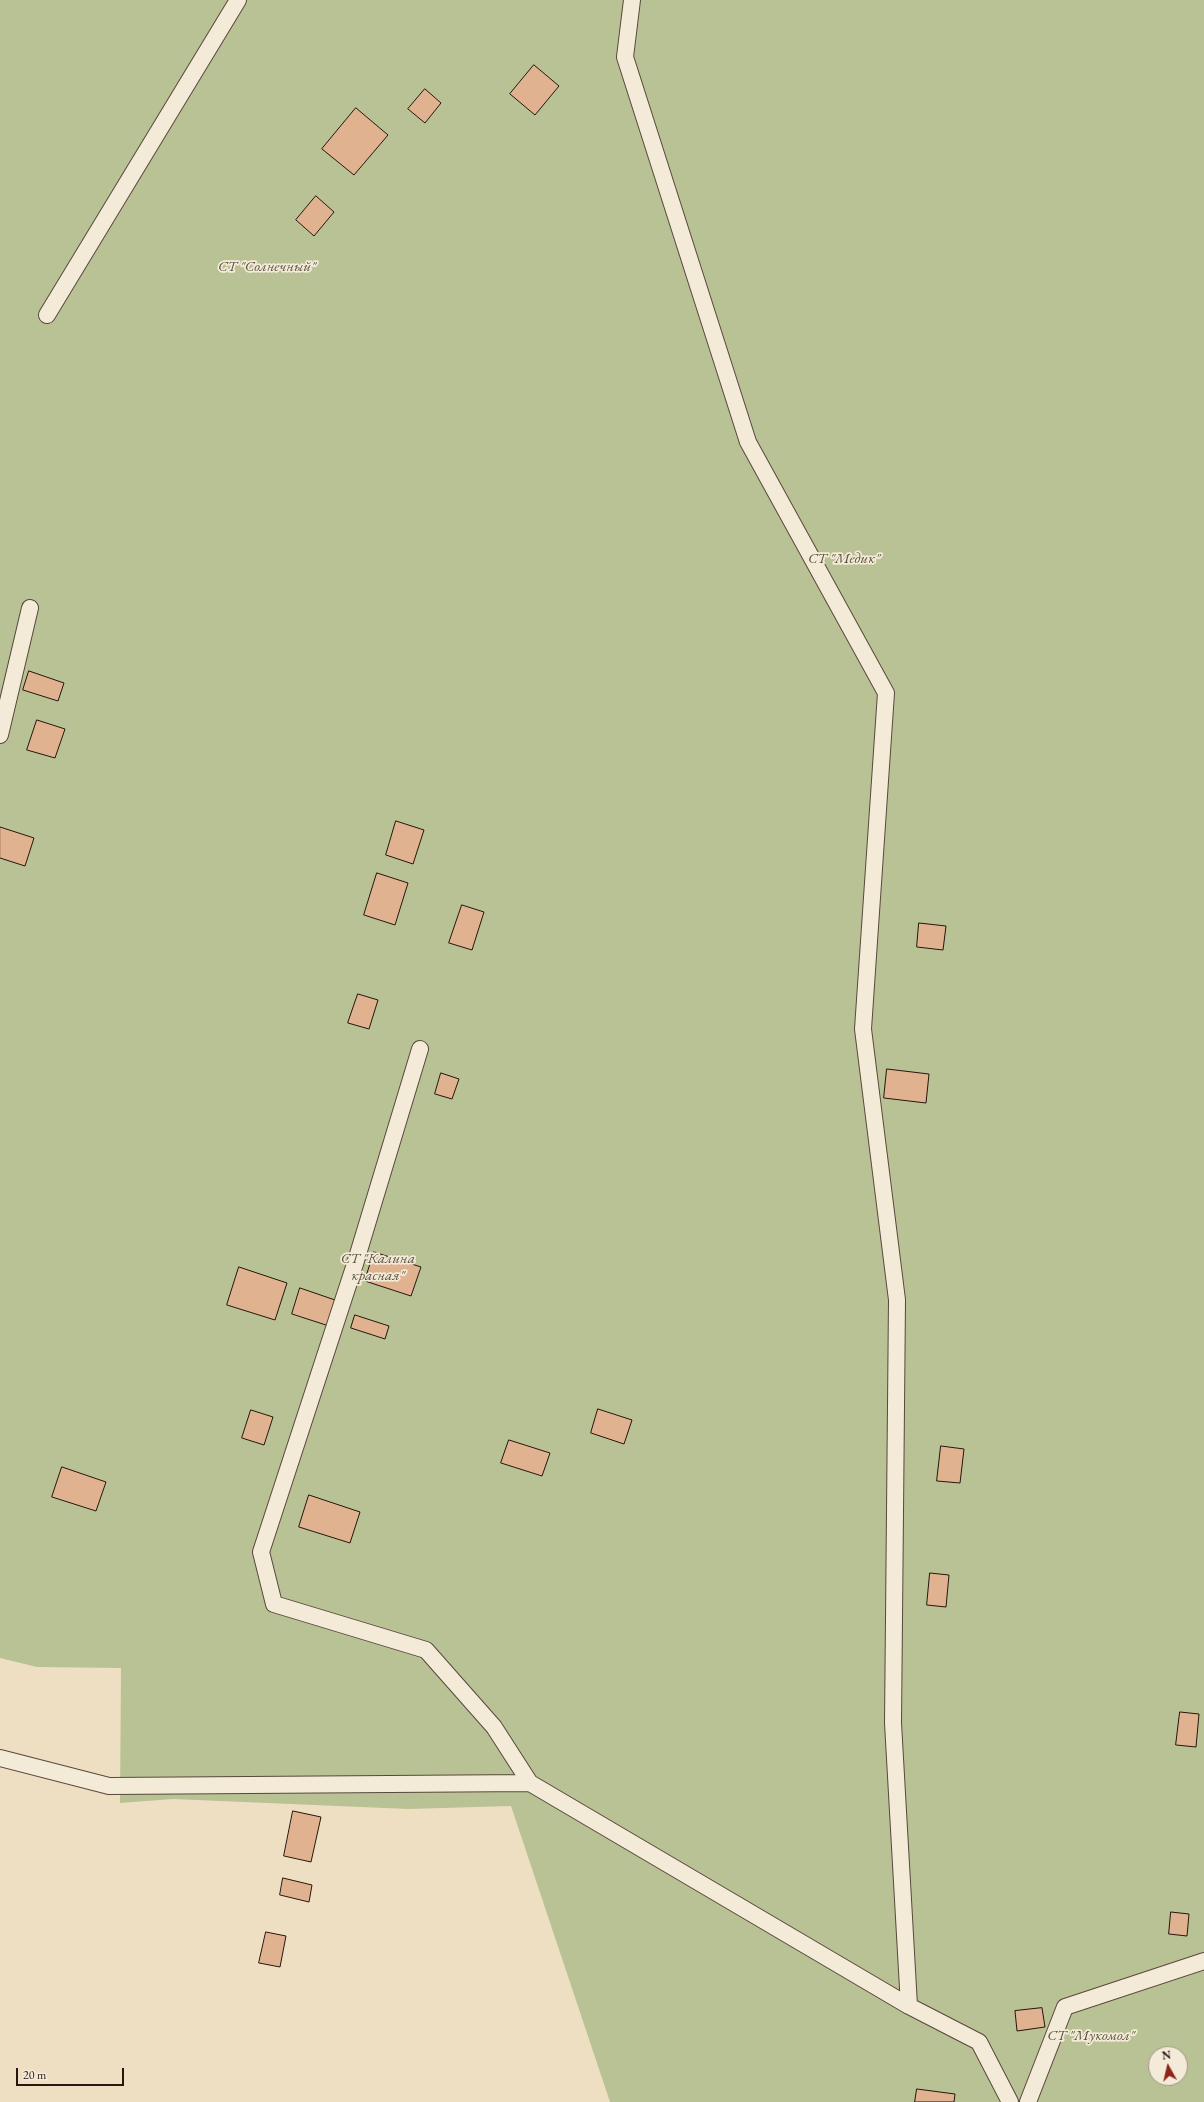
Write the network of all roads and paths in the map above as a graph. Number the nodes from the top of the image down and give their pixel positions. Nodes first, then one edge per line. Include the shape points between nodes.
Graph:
1 (238, 0) edge
2 (632, 0) edge
3 (47, 315) dead end
4 (30, 608) dead end
5 (3, 711) edge
6 (0, 735) edge
7 (420, 1050) dead end
8 (0, 1758) edge
9 (530, 1783) junction
10 (1204, 1961) edge
11 (909, 2006) junction
12 (1010, 2102) edge
13 (1028, 2102) edge

1 - 3 lane
2 - 11 lane via 625,57 748,442 886,693 863,1029 897,1300 893,1723
4 - 5 lane
5 - 6 lane
7 - 9 lane via 355,1264 261,1552 274,1604 426,1650 494,1727
8 - 9 lane via 109,1786
9 - 11 lane
10 - 13 lane via 1065,2007
11 - 12 lane via 979,2042

